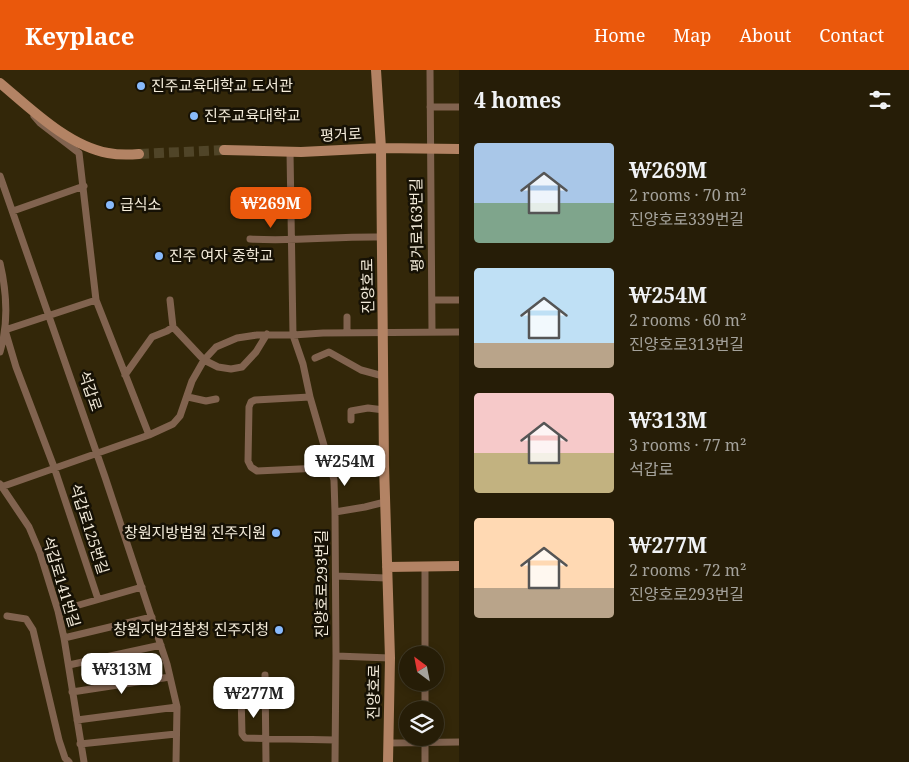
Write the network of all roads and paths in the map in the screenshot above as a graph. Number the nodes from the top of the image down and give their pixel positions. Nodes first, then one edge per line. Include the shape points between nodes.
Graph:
1 (376, 70) edge
2 (430, 70) edge
3 (0, 83) edge
4 (24, 103) junction
5 (430, 107) junction
6 (459, 107) edge
7 (381, 148) junction
8 (430, 149) junction
9 (459, 149) edge
10 (224, 150) tunnel mouth
11 (290, 152) junction
12 (139, 154) tunnel mouth
13 (0, 176) edge
14 (84, 186) junction
15 (13, 211) junction
16 (382, 237) junction
17 (250, 239) dead end
18 (290, 240) junction
19 (0, 263) edge
20 (96, 300) junction
21 (170, 300) dead end
22 (432, 300) junction
23 (459, 300) edge
24 (50, 316) junction
25 (347, 317) dead end
26 (173, 327) junction
27 (5, 330) junction
28 (347, 332) junction
29 (432, 332) junction
30 (459, 332) edge
31 (384, 333) junction
32 (267, 334) junction
33 (293, 335) junction
34 (0, 352) edge
35 (315, 358) dead end
36 (204, 360) junction
37 (125, 375) junction
38 (383, 376) junction
39 (188, 397) junction
40 (310, 397) junction
41 (216, 398) dead end
42 (384, 410) junction
43 (351, 420) dead end
44 (149, 435) junction
45 (96, 452) junction
46 (384, 465) junction
47 (330, 466) junction
48 (54, 467) junction
49 (0, 485) edge
50 (385, 502) junction
51 (335, 512) junction
52 (459, 566) edge
53 (387, 567) junction
54 (425, 567) junction
55 (336, 576) junction
56 (386, 578) junction
57 (142, 587) junction
58 (98, 600) junction
59 (58, 611) junction
60 (7, 616) dead end
61 (152, 617) junction
62 (64, 638) junction
63 (161, 645) junction
64 (425, 646) edge
65 (336, 656) junction
66 (390, 658) junction
67 (69, 665) junction
68 (265, 675) dead end
69 (170, 677) junction
70 (265, 688) junction
71 (72, 692) junction
72 (177, 707) junction
73 (77, 720) junction
74 (176, 734) junction
75 (265, 738) junction
76 (335, 740) junction
77 (444, 741) edge
78 (399, 742) edge
79 (459, 742) edge
80 (389, 743) junction
81 (80, 744) junction
82 (425, 746) edge
83 (69, 762) edge
84 (84, 762) edge
85 (176, 762) edge
86 (266, 762) edge
87 (335, 762) edge
88 (388, 762) edge
89 (426, 762) edge

1 - 7 street, 진양호로
2 - 5 street, 평거로163번길
3 - 4 street
4 - 12 street via 83,145 105,153
4 - 14 street via 40,123 79,153
5 - 6 street
5 - 8 street, 평거로163번길
7 - 8 street, 평거로
7 - 11 street, 평거로
7 - 16 street, 진양호로
8 - 9 street, 평거로
8 - 22 street, 평거로163번길
10 - 11 street, 평거로
11 - 18 street, 진양호로293번길
13 - 15 street, 석갑로
14 - 15 street
14 - 20 street
15 - 24 street, 석갑로
16 - 18 street
16 - 31 street, 진양호로
17 - 18 street
18 - 33 street, 진양호로293번길
19 - 27 street via 7,304
20 - 24 street
20 - 37 street
21 - 26 street
22 - 23 street
22 - 29 street, 평거로163번길
24 - 27 street
24 - 45 street, 석갑로
25 - 28 street
26 - 36 street
26 - 37 street via 152,337
27 - 34 street
27 - 48 street
28 - 31 street
28 - 33 street
29 - 30 street
29 - 31 street
31 - 38 street, 진양호로
32 - 33 street
32 - 36 street via 237,338 216,348
32 - 36 street via 242,367 218,367
33 - 40 street, 진양호로293번길
35 - 38 street via 329,352 361,370
36 - 39 street, 석갑로141번길 via 192,381
37 - 44 street
38 - 42 street, 진양호로
39 - 41 street via 206,401
39 - 44 street, 석갑로141번길 via 174,424
40 - 47 street, 진양호로293번길
40 - 47 street via 251,402 248,461 257,471
42 - 43 street via 351,411
42 - 46 street, 진양호로
44 - 45 street, 석갑로141번길
45 - 48 street, 석갑로141번길
45 - 57 street, 석갑로
46 - 47 street
46 - 50 street, 진양호로
47 - 51 street, 진양호로293번길
48 - 49 street, 석갑로141번길
48 - 58 street, 석갑로125번길
49 - 59 street, 석갑로141번길 via 29,527
50 - 51 street
50 - 53 street, 진양호로
51 - 55 street, 진양호로293번길
52 - 54 street
53 - 54 street
53 - 56 street, 진양호로
54 - 64 street
55 - 56 street
55 - 65 street, 진양호로293번길
56 - 66 street, 진양호로
57 - 58 street
57 - 61 street, 석갑로
58 - 59 street
59 - 62 street, 석갑로141번길
60 - 83 street via 26,619 34,630 59,740
61 - 62 street
61 - 63 street, 석갑로
62 - 67 street, 석갑로141번길
63 - 67 street
63 - 69 street, 석갑로
65 - 66 street, 진양호로293번길
65 - 76 street, 진양호로293번길
66 - 80 street, 진양호로
67 - 71 street, 석갑로141번길
68 - 70 street
69 - 71 street
69 - 72 street, 석갑로
70 - 75 street
70 - 75 street via 241,692 242,734 245,738
71 - 73 street, 석갑로141번길
72 - 73 street
72 - 74 street, 석갑로
73 - 81 street, 석갑로141번길
74 - 81 street
74 - 85 street, 석갑로
75 - 76 street
75 - 86 street
76 - 87 street, 진양호로293번길
77 - 79 street
78 - 80 street
80 - 88 street, 진양호로
81 - 84 street, 석갑로141번길
82 - 89 street

